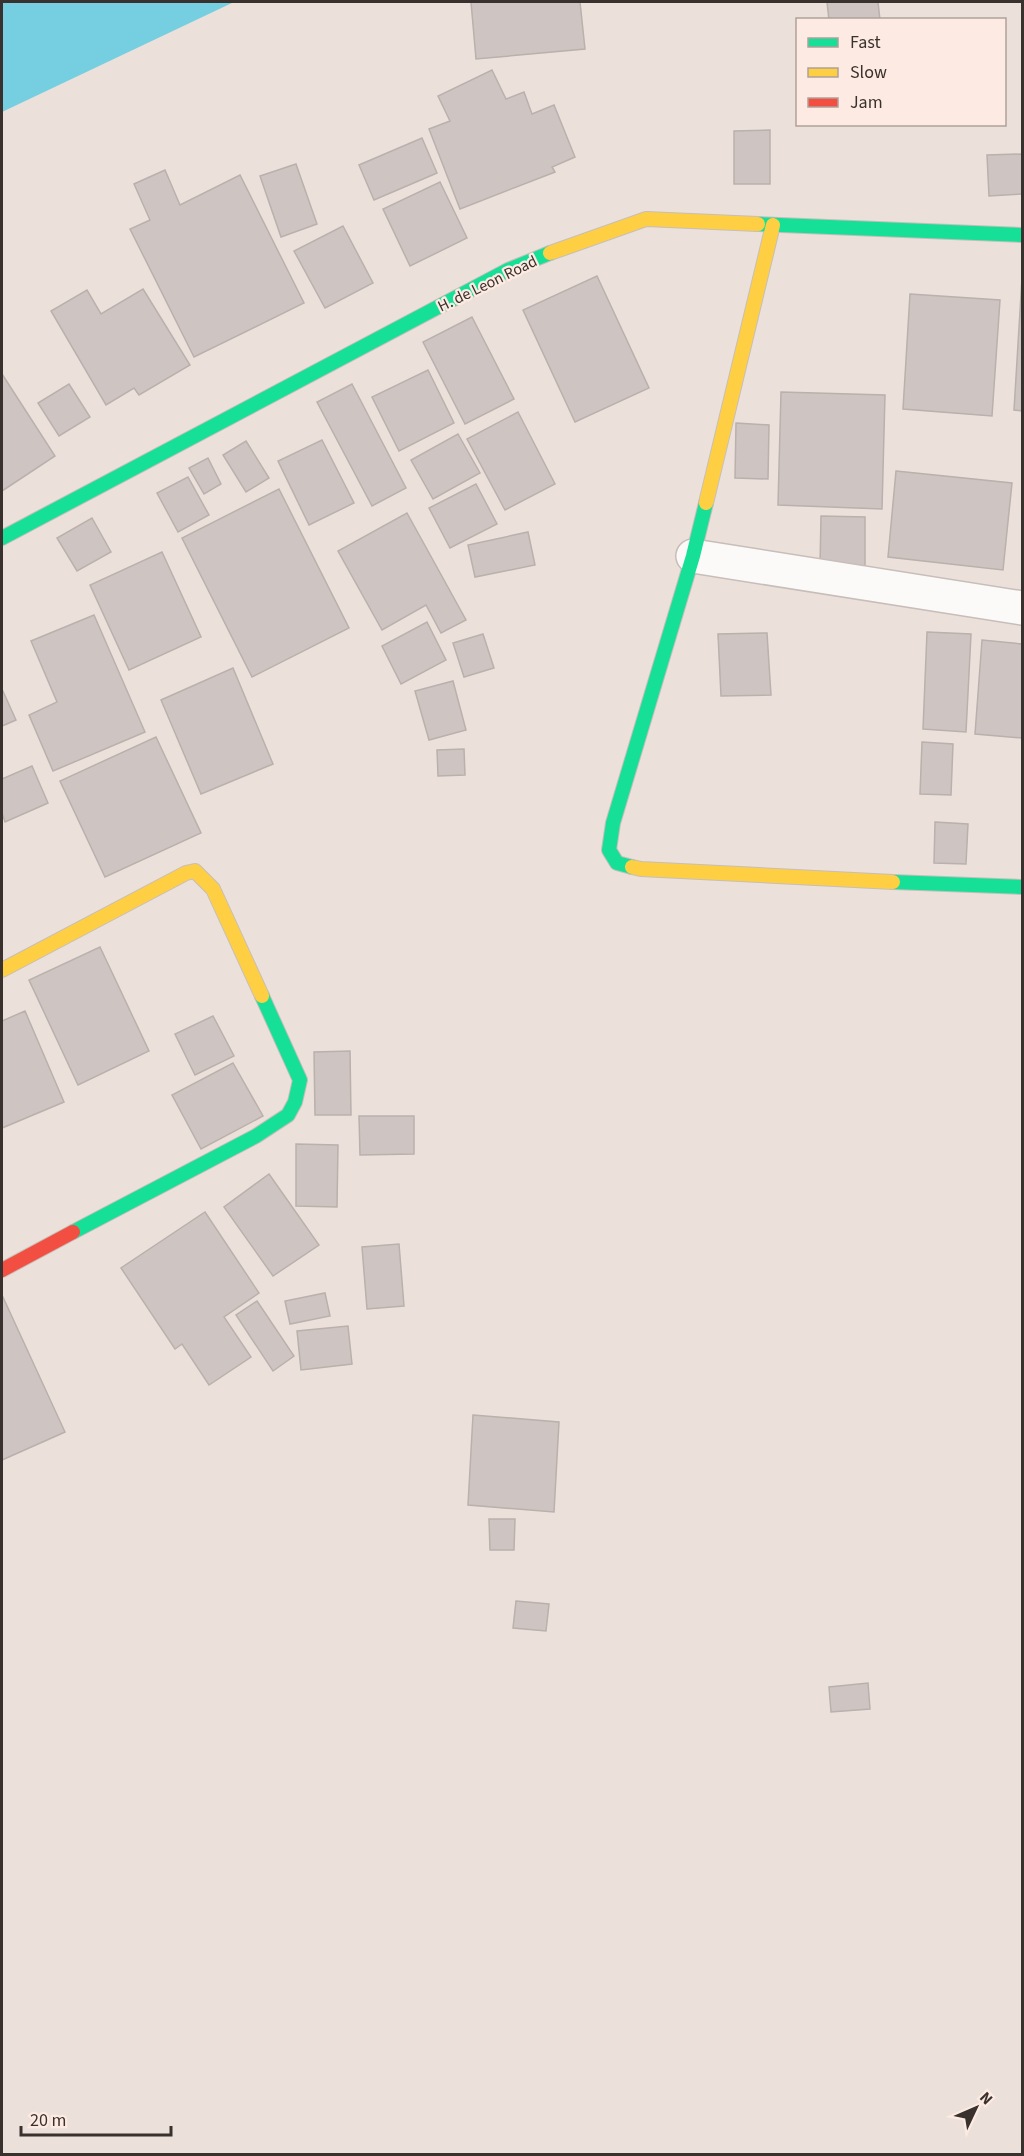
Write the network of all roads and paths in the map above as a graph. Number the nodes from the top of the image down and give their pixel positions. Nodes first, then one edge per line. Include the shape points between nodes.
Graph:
1 (772, 225) junction
2 (1023, 235) edge
3 (2, 537) edge
4 (693, 556) junction
5 (1023, 608) edge
6 (1023, 887) edge
7 (2, 970) edge
8 (2, 1270) edge

1 - 2 street, H. de Leon Road
1 - 3 street, H. de Leon Road via 646,219 508,270
1 - 4 street
4 - 5 street
4 - 6 street via 613,823 609,850 617,863 641,869
7 - 8 street via 195,871 213,889 300,1080 296,1104 289,1115

